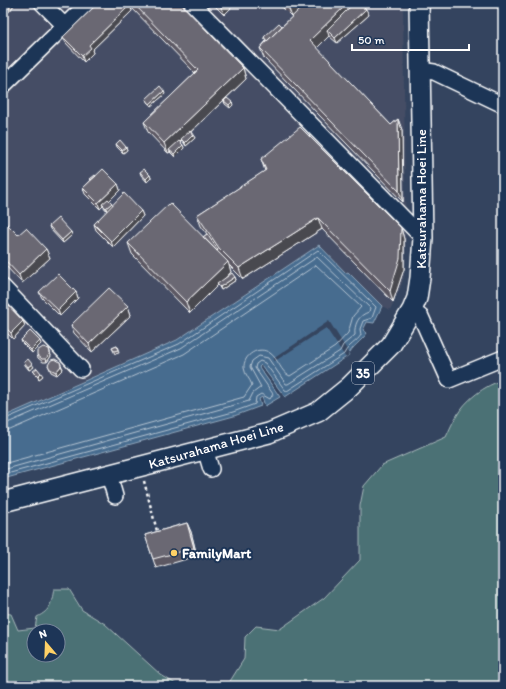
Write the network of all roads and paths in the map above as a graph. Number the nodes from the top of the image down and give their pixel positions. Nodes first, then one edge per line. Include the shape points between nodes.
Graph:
1 (42, 3) edge
2 (88, 3) edge
3 (192, 3) edge
4 (419, 3) edge
5 (64, 26) junction
6 (420, 70) junction
7 (3, 86) edge
8 (503, 105) edge
9 (423, 238) junction
10 (3, 287) edge
11 (412, 310) junction
12 (503, 358) edge
13 (81, 369) dead end
14 (205, 450) junction
15 (211, 469) dead end
16 (109, 474) junction
17 (144, 479) dead end
18 (115, 496) dead end
19 (3, 502) edge
20 (160, 540) edge

1 - 5 street
2 - 5 street
3 - 9 street
4 - 6 main road, Katsurahama Hoei Line / 35
5 - 7 street
6 - 8 street via 434,72
6 - 9 main road, Katsurahama Hoei Line / 35
9 - 11 main road, Katsurahama Hoei Line / 35 via 420,278
10 - 13 street
11 - 12 street via 420,317 449,380
11 - 14 main road, Katsurahama Hoei Line / 35 via 391,345 349,387 318,412 269,433
14 - 15 street
14 - 16 main road, Katsurahama Hoei Line / 35
16 - 18 street
16 - 19 main road, Katsurahama Hoei Line / 35
17 - 20 path

